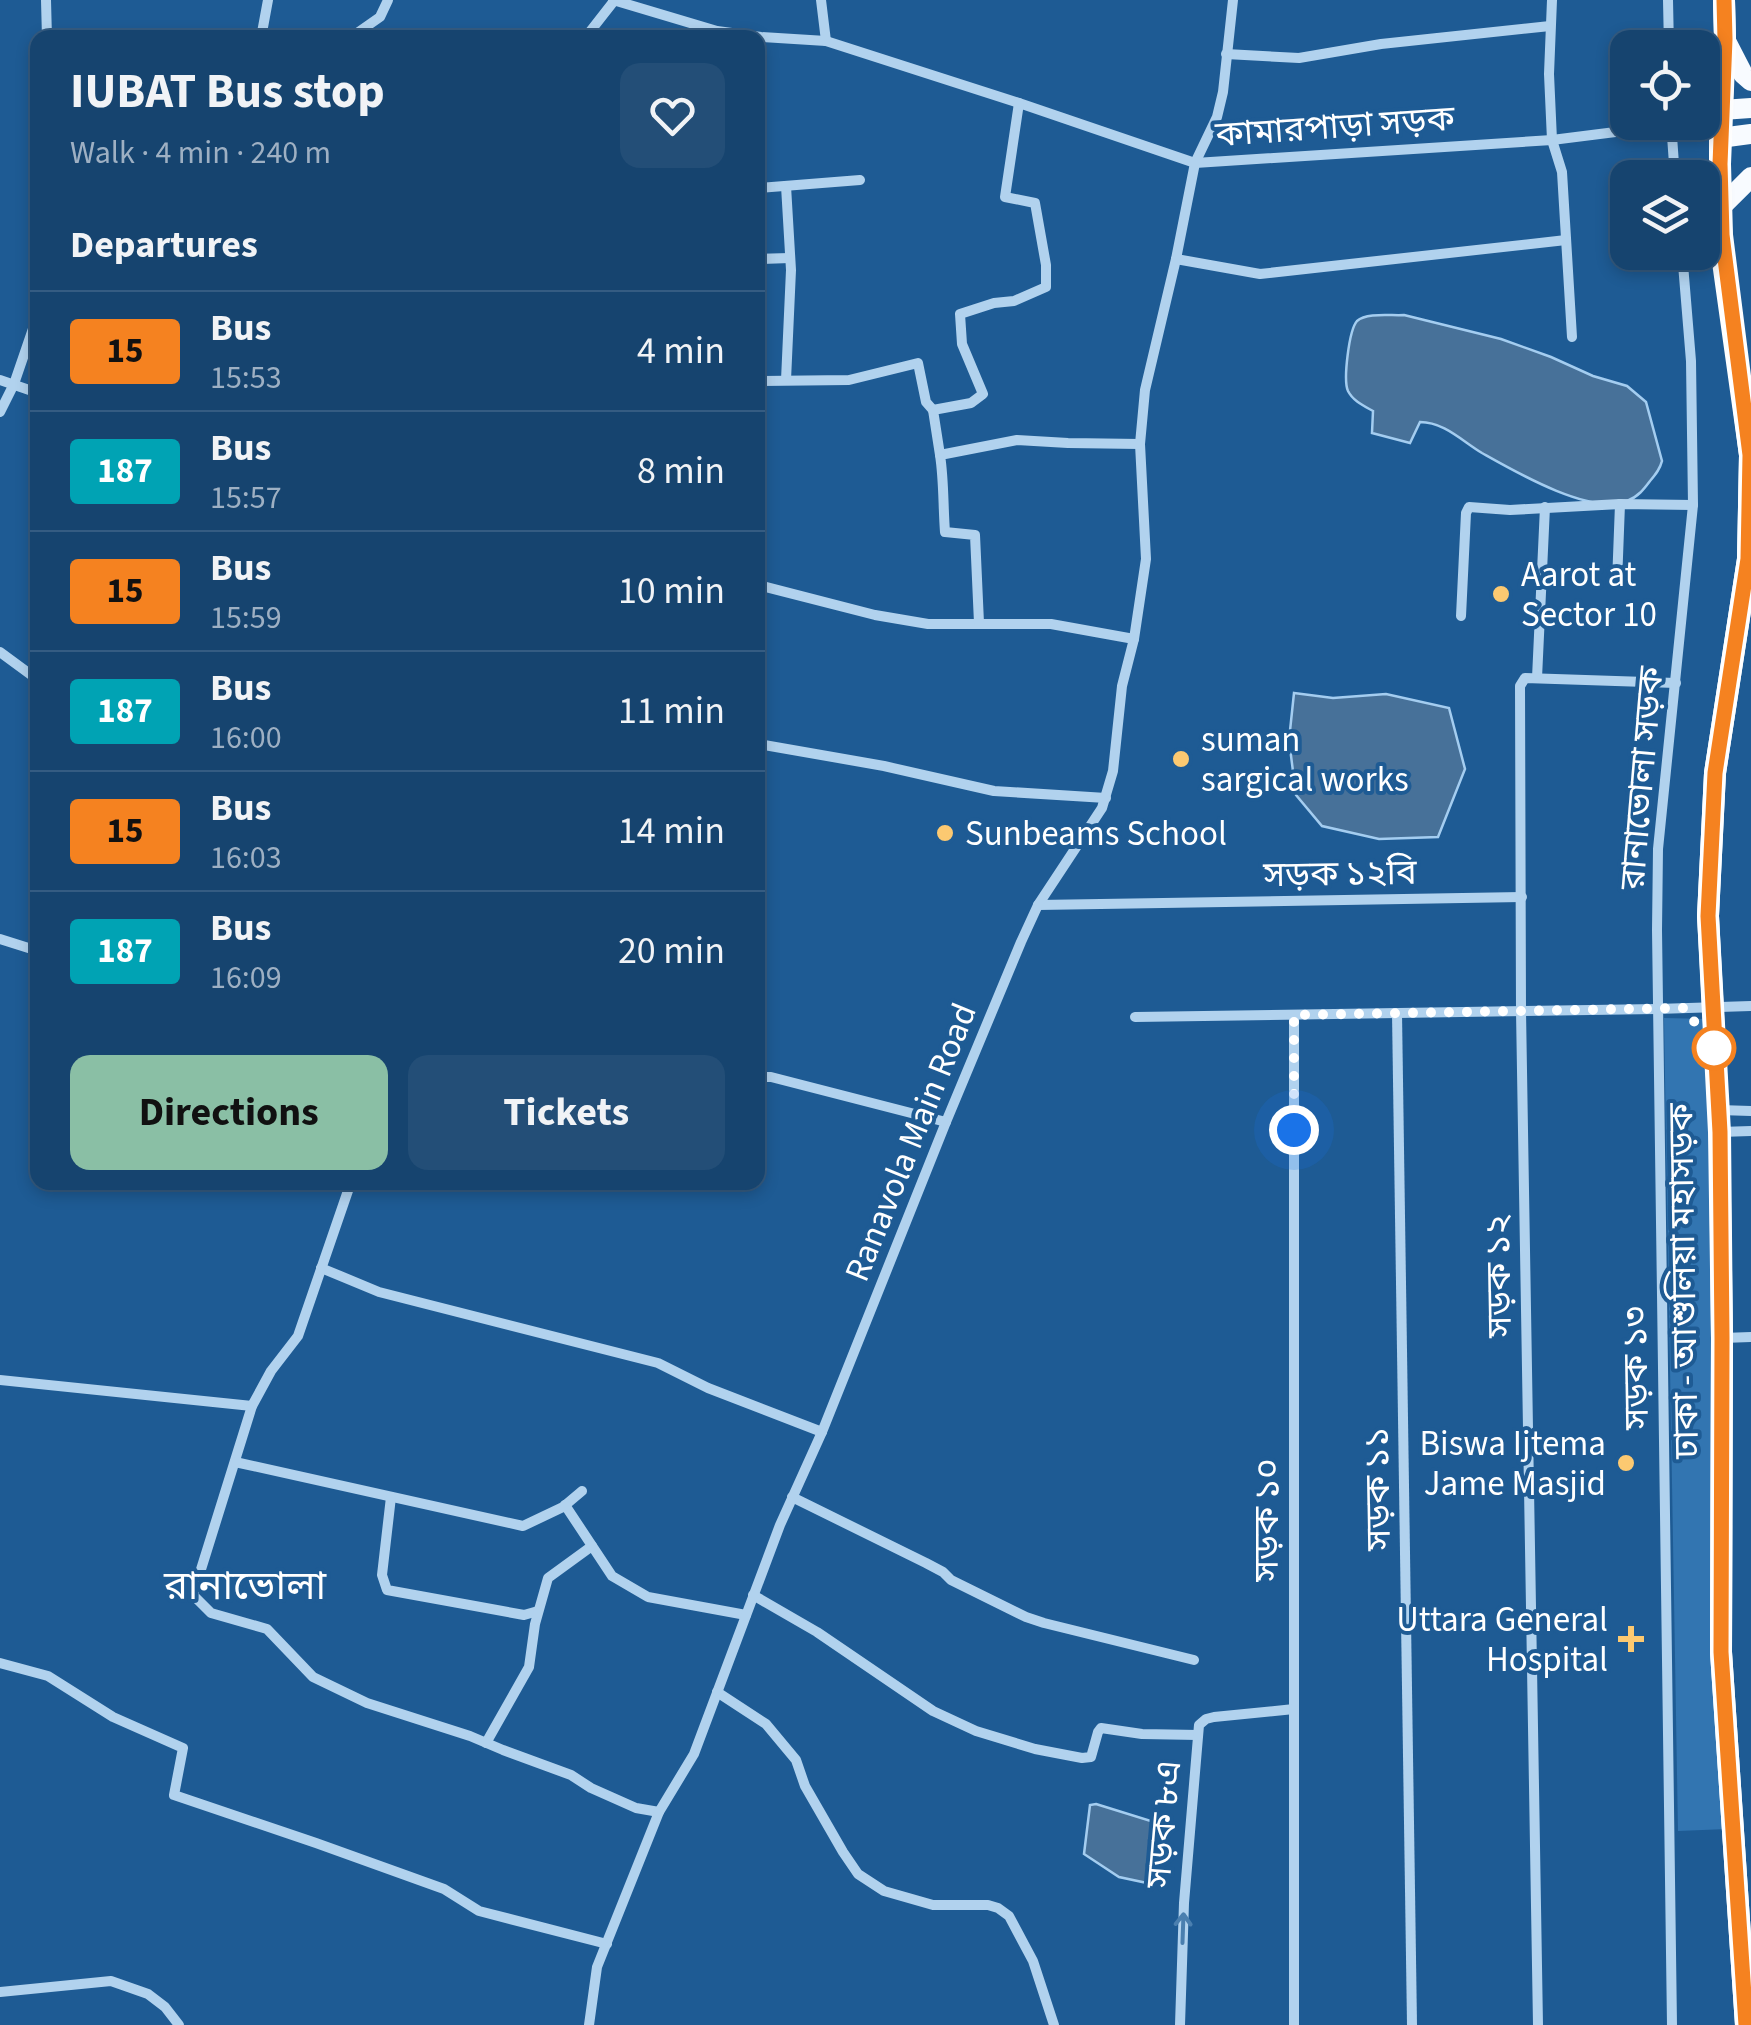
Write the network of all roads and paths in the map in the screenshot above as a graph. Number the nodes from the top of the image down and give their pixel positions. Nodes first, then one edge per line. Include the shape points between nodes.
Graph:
1 (46, 0) edge
2 (268, 0) edge
3 (388, 0) edge
4 (614, 0) edge
5 (821, 0) edge
6 (1233, 0) edge
7 (1552, 0) edge
8 (1668, 0) edge
9 (1724, 0) edge
10 (1550, 26) junction
11 (47, 30) edge
12 (262, 30) edge
13 (361, 30) edge
14 (591, 30) edge
15 (703, 30) edge
16 (1669, 30) edge
17 (765, 37) edge
18 (1725, 39) junction
19 (826, 42) junction
20 (1226, 54) junction
21 (1751, 81) edge
22 (1019, 102) junction
23 (1751, 108) edge
24 (1720, 126) edge
25 (1723, 126) junction
26 (1610, 132) edge
27 (1751, 134) edge
28 (1552, 140) junction
29 (1195, 163) junction
30 (1751, 178) edge
31 (860, 180) dead end
32 (786, 186) junction
33 (765, 188) edge
34 (1720, 208) junction
35 (1566, 240) junction
36 (790, 258) junction
37 (1176, 258) junction
38 (765, 259) edge
39 (1684, 270) edge
40 (30, 337) edge
41 (1572, 337) dead end
42 (0, 380) edge
43 (786, 380) junction
44 (765, 381) edge
45 (14, 384) junction
46 (30, 390) edge
47 (934, 410) junction
48 (0, 412) edge
49 (1140, 444) junction
50 (940, 456) junction
51 (1620, 504) junction
52 (1545, 506) junction
53 (1693, 506) junction
54 (1617, 583) dead end
55 (765, 587) edge
56 (1462, 616) dead end
57 (979, 623) junction
58 (1134, 639) junction
59 (1742, 649) edge
60 (0, 652) edge
61 (30, 674) edge
62 (1537, 678) junction
63 (1676, 683) junction
64 (765, 745) edge
65 (1106, 798) junction
66 (1522, 897) junction
67 (1038, 905) junction
68 (0, 938) edge
69 (30, 948) edge
70 (1712, 1006) junction
71 (1751, 1006) edge
72 (1657, 1009) junction
73 (1521, 1011) junction
74 (1397, 1013) junction
75 (1294, 1015) junction
76 (1136, 1017) dead end
77 (765, 1077) edge
78 (1751, 1111) edge
79 (1718, 1121) junction
80 (946, 1122) junction
81 (1751, 1131) edge
82 (348, 1190) edge
83 (321, 1268) junction
84 (1751, 1337) edge
85 (1722, 1338) junction
86 (0, 1380) edge
87 (252, 1406) junction
88 (822, 1432) junction
89 (235, 1462) junction
90 (582, 1491) dead end
91 (391, 1497) junction
92 (792, 1497) junction
93 (565, 1506) junction
94 (592, 1546) junction
95 (754, 1595) junction
96 (538, 1612) junction
97 (746, 1615) junction
98 (1194, 1660) dead end
99 (0, 1663) edge
100 (717, 1692) junction
101 (1294, 1709) junction
102 (1198, 1734) junction
103 (486, 1743) junction
104 (659, 1812) junction
105 (606, 1944) junction
106 (0, 1992) edge
107 (179, 2025) edge
108 (590, 2025) edge
109 (1054, 2025) edge
110 (1180, 2025) edge
111 (1294, 2025) edge
112 (1412, 2025) edge
113 (1538, 2025) edge
114 (1672, 2025) edge
115 (1746, 2025) edge

1 - 11 street
2 - 12 street
3 - 13 street via 380,17
4 - 14 street
4 - 15 street
5 - 19 street
6 - 20 street
7 - 10 street
8 - 16 street
9 - 18 highway, ঢাকা - আশুলিয়া মহাসড়ক
10 - 20 street via 1299,58
10 - 28 street
17 - 19 street
18 - 21 main road
18 - 25 highway, ঢাকা - আশুলিয়া মহাসড়ক
19 - 22 street
20 - 29 street via 1217,117
22 - 29 street
22 - 47 street via 1004,198 1035,203 1046,286 960,314 962,344 983,394
23 - 25 main road
24 - 25 street, কামারপাড়া সড়ক
25 - 27 main road
25 - 34 highway, ঢাকা - আশুলিয়া মহাসড়ক
26 - 28 street, কামারপাড়া সড়ক
28 - 29 street, কামারপাড়া সড়ক
28 - 35 street via 1562,172
29 - 37 street, কামারপাড়া সড়ক
30 - 34 main road
31 - 32 street
32 - 33 street
32 - 36 street
34 - 59 highway, ঢাকা - আশুলিয়া মহাসড়ক via 1750,455
35 - 37 street via 1260,274
35 - 41 street
36 - 38 street
36 - 43 street
37 - 49 street, Ranavola Main Road via 1145,390
39 - 53 street, রানাভোলা সড়ক
40 - 45 street
42 - 45 street
43 - 44 street
43 - 47 street via 849,380 918,363
45 - 46 street
45 - 48 street
47 - 50 street
49 - 50 street via 1017,440
49 - 58 street, Ranavola Main Road via 1146,559
50 - 57 street via 945,532 974,535
51 - 52 street
51 - 53 street
51 - 54 street
52 - 56 street via 1469,507
52 - 62 street
53 - 63 street, রানাভোলা সড়ক
55 - 57 street via 928,624
57 - 58 street via 1051,624
58 - 65 street, Ranavola Main Road
59 - 70 highway, ঢাকা - আশুলিয়া মহাসড়ক via 1715,773 1708,916
60 - 61 street
62 - 63 street
62 - 66 street, সড়ক ১২ via 1525,678 1520,686
63 - 72 street, রানাভোলা সড়ক via 1658,849
64 - 65 street via 994,791
65 - 67 street, Ranavola Main Road
66 - 67 street, সড়ক ১২বি
66 - 73 street, সড়ক ১২
67 - 80 street, Ranavola Main Road
68 - 69 street
70 - 71 street
70 - 72 street
70 - 79 highway, ঢাকা - আশুলিয়া মহাসড়ক
72 - 73 street
72 - 114 street, সড়ক ১৩
73 - 74 street
73 - 113 street, সড়ক ১২
74 - 75 street
74 - 112 street, সড়ক ১১
75 - 76 street
75 - 101 street, সড়ক ১০
77 - 80 street
78 - 79 street
79 - 81 street
79 - 85 highway, ঢাকা - আশুলিয়া মহাসড়ক
80 - 88 street, Ranavola Main Road
82 - 83 street
83 - 87 street via 298,1336
83 - 88 street via 379,1292 658,1363
84 - 85 street
85 - 115 highway, ঢাকা - আশুলিয়া মহাসড়ক via 1721,1652
86 - 87 street
87 - 89 street
88 - 92 street, Ranavola Main Road
89 - 91 street
89 - 103 street via 194,1595 211,1612 267,1629 313,1677 379,1708
90 - 93 street
91 - 93 street via 523,1526
91 - 96 street via 386,1590
92 - 95 street, Ranavola Main Road
92 - 98 street via 1026,1617
93 - 94 street
94 - 96 street via 548,1578
94 - 97 street via 612,1576 648,1597
95 - 97 street, Ranavola Main Road
95 - 102 street via 933,1711 976,1731 1082,1758 1091,1757 1101,1728
96 - 103 street via 529,1668
97 - 100 street, Ranavola Main Road
99 - 105 street via 48,1676 114,1717 183,1748 174,1795 444,1889 479,1911
100 - 104 street, Ranavola Main Road via 694,1754
100 - 109 street via 766,1724 796,1760 858,1874 934,1905 988,1906 1009,1916
101 - 102 street, সড়ক ৮এ via 1206,1719
101 - 111 street, সড়ক ১০
110 -> 102 street, সড়ক ৮এ
103 - 104 street
104 - 105 street, Ranavola Main Road
105 - 108 street, Ranavola Main Road
106 - 107 street via 111,1981 148,1994

